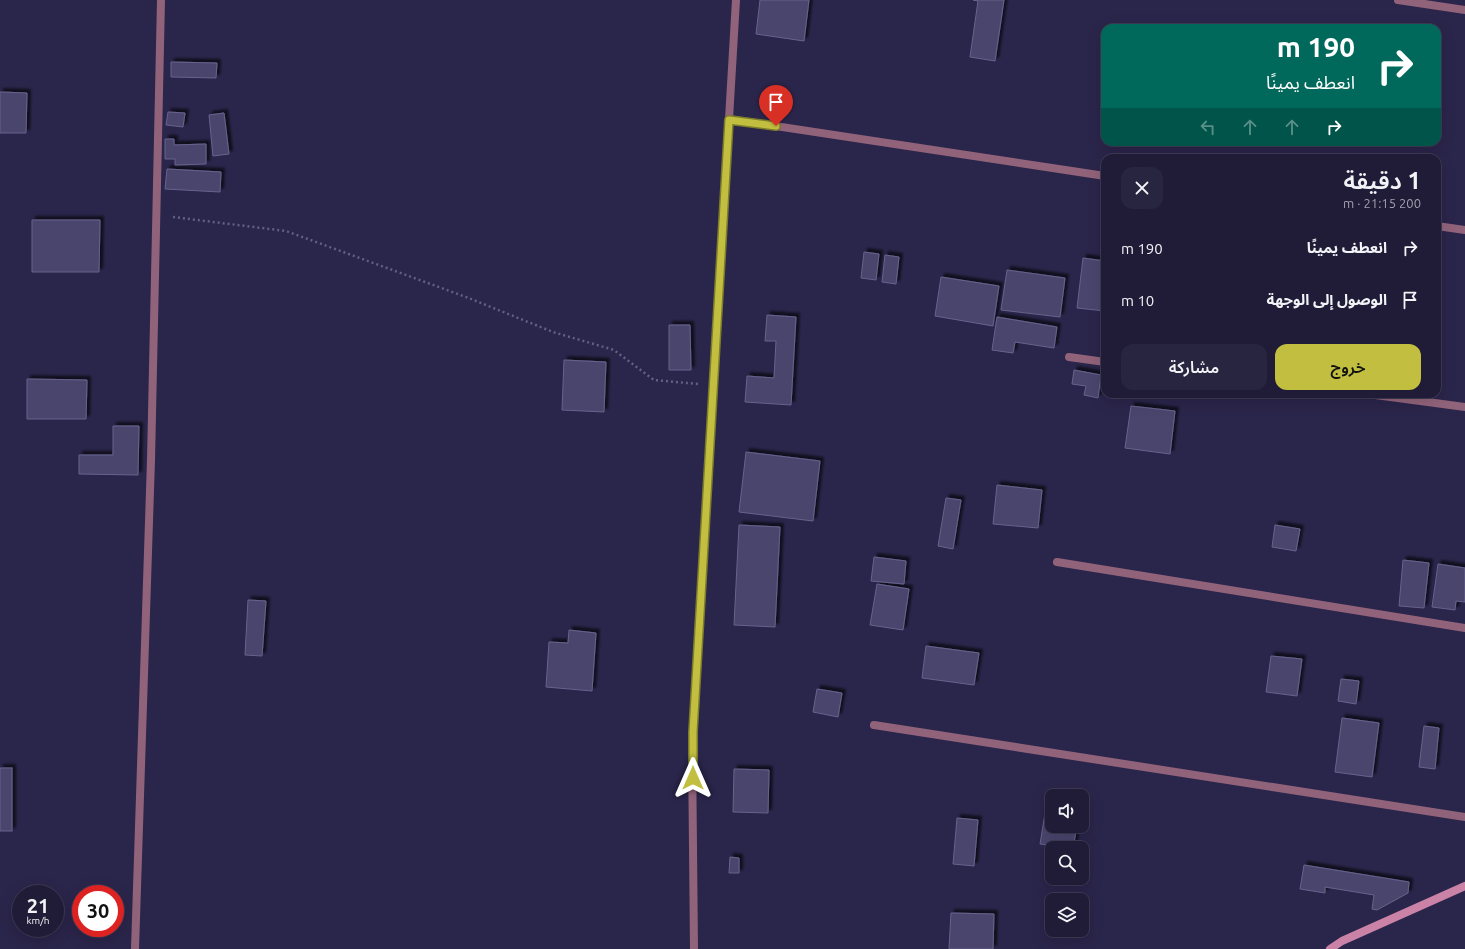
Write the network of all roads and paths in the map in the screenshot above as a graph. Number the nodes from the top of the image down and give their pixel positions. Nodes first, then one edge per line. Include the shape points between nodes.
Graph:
1 (161, 0) edge
2 (736, 0) edge
3 (1398, 0) edge
4 (1465, 10) edge
5 (729, 120) junction
6 (1101, 175) edge
7 (157, 215) junction
8 (1441, 227) edge
9 (1465, 230) edge
10 (1069, 357) dead end
11 (1101, 361) edge
12 (713, 385) junction
13 (1400, 398) edge
14 (1465, 406) edge
15 (1057, 562) dead end
16 (1465, 628) edge
17 (874, 725) dead end
18 (1465, 817) edge
19 (1465, 886) edge
20 (135, 949) edge
21 (694, 949) edge
22 (1330, 949) edge

1 - 7 street
2 - 5 street
3 - 4 street
5 - 6 street
5 - 12 street
7 - 12 path via 286,231 553,332 614,350 654,380
7 - 20 street
8 - 9 street
10 - 11 street
12 - 21 street via 692,747
13 - 14 street
15 - 16 street
17 - 18 street
19 - 22 street via 1342,941

